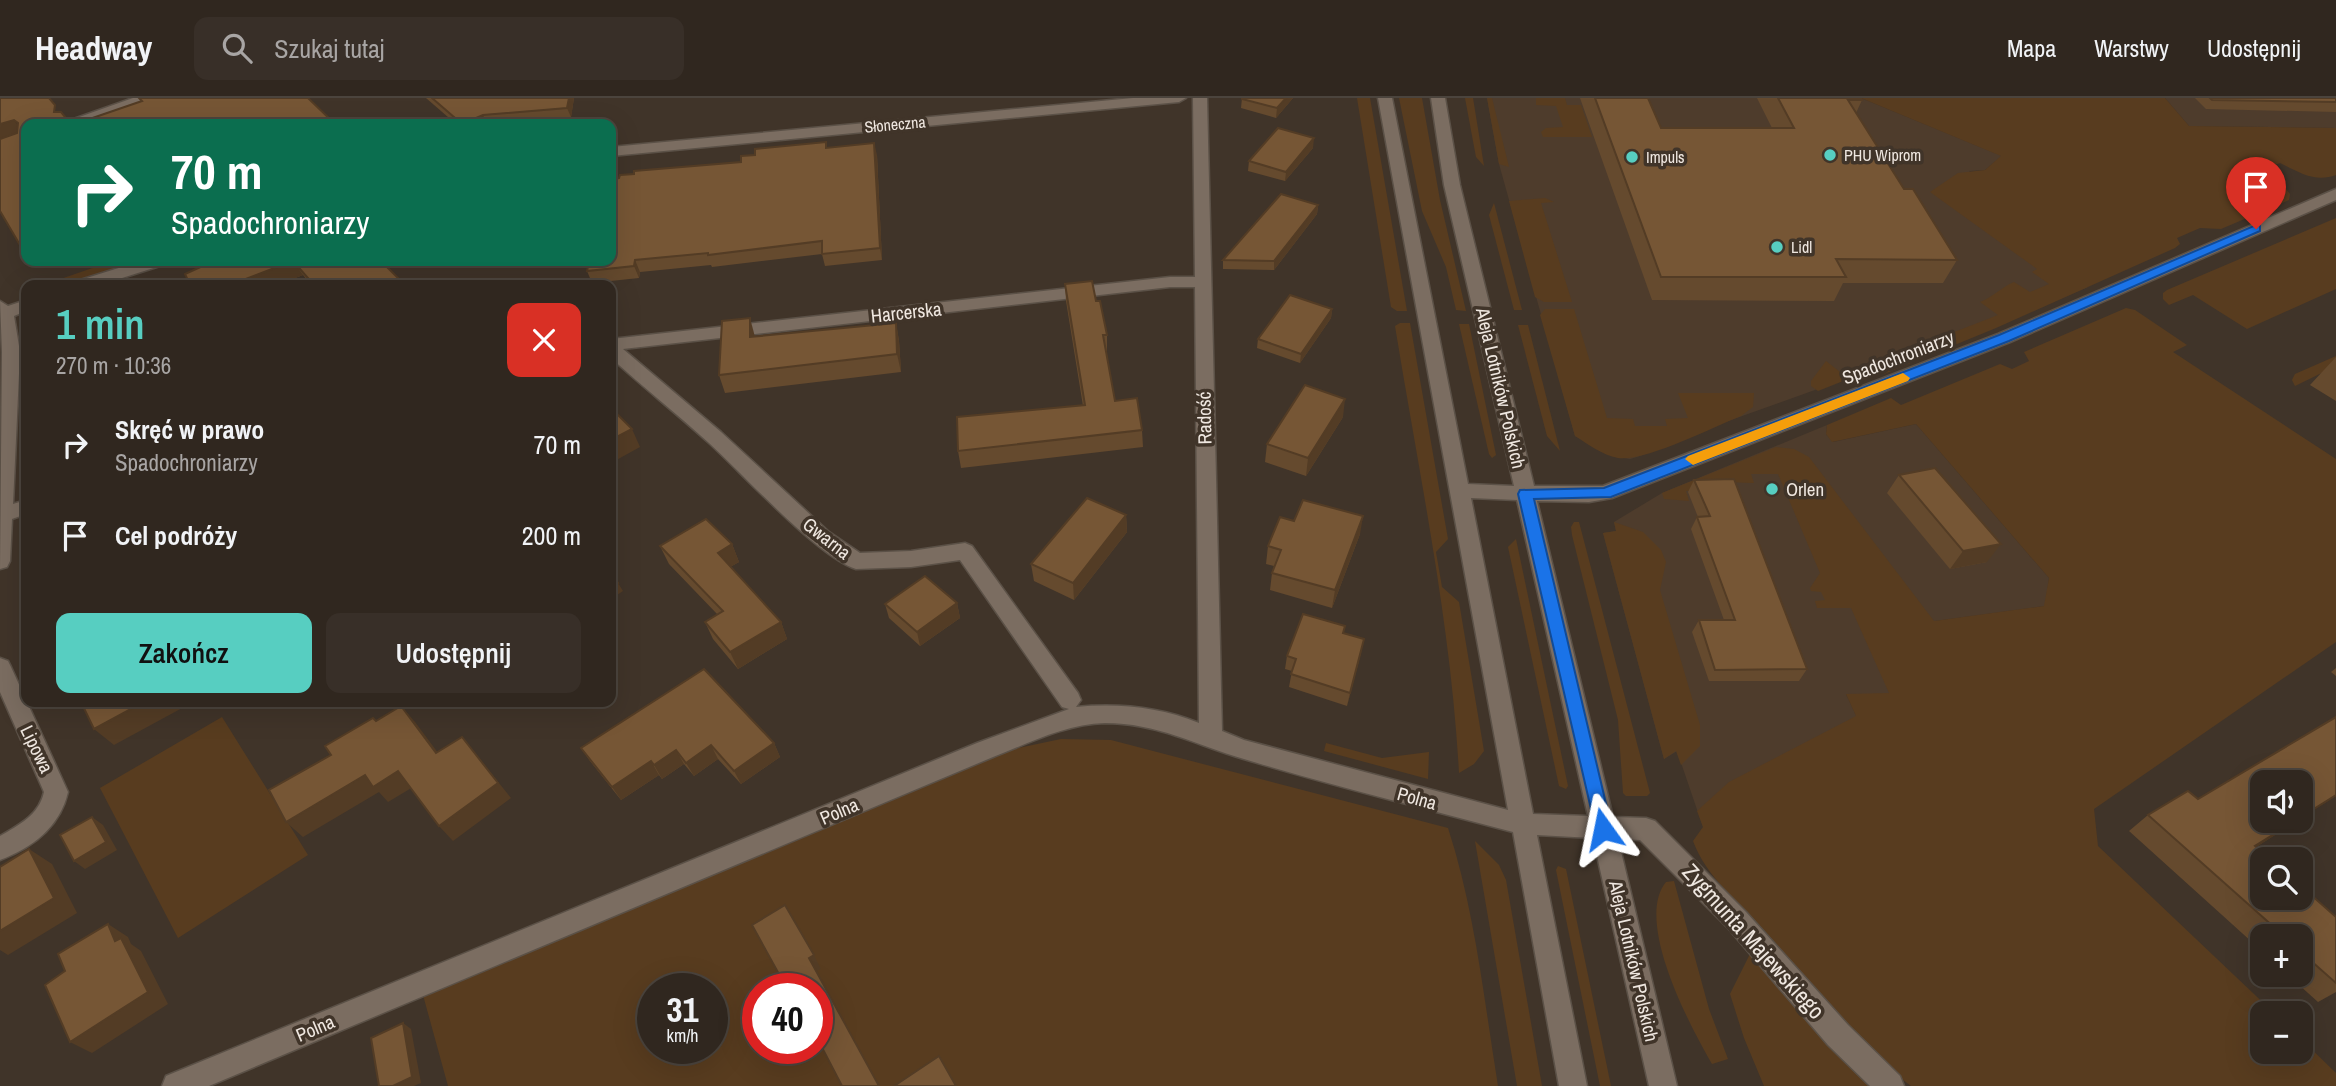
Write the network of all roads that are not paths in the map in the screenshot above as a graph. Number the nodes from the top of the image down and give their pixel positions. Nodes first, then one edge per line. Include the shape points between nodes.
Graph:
1 (147, 98) edge
2 (1179, 98) edge
3 (1200, 98) edge
4 (1385, 98) edge
5 (1438, 98) edge
6 (87, 119) edge
7 (616, 152) edge
8 (2336, 194) edge
9 (142, 266) edge
10 (98, 280) edge
11 (1202, 282) junction
12 (21, 307) edge
13 (2, 309) edge
14 (616, 346) edge
15 (616, 351) edge
16 (4, 414) edge
17 (1461, 491) junction
18 (1525, 494) junction
19 (21, 509) edge
20 (3, 514) junction
21 (0, 561) edge
22 (0, 667) edge
23 (1070, 701) dead end
24 (1211, 737) junction
25 (1522, 824) junction
26 (1603, 829) junction
27 (0, 849) edge
28 (176, 1086) edge
29 (1573, 1086) edge
30 (1663, 1086) edge
31 (1890, 1086) edge

1 - 6 street
2 - 7 street, Słoneczna
3 - 11 street, Radość
4 - 17 street
5 - 18 street, Aleja Lotników Polskich via 1455,198
8 - 18 street, Spadochroniarzy via 2004,338 1605,493
9 - 10 street
11 - 14 street, Harcerska
11 - 24 street, Radość
12 - 13 street
13 - 16 street via 11,342
15 - 23 street, Gwarna via 822,537 856,561 965,551
16 - 20 street
17 - 18 street, Spadochroniarzy
17 - 25 street
18 - 26 street, Aleja Lotników Polskich
19 - 20 street
20 - 21 street
22 - 27 street, Lipowa via 56,792 47,818
24 - 25 street, Polna
24 - 28 street, Polna via 1142,717 1105,714 1050,724
25 - 26 street, Polna
25 - 29 street
26 - 30 street, Aleja Lotników Polskich
26 - 31 street, Zygmunta Majewskiego via 1646,829 1655,837 1745,927 1838,1035

